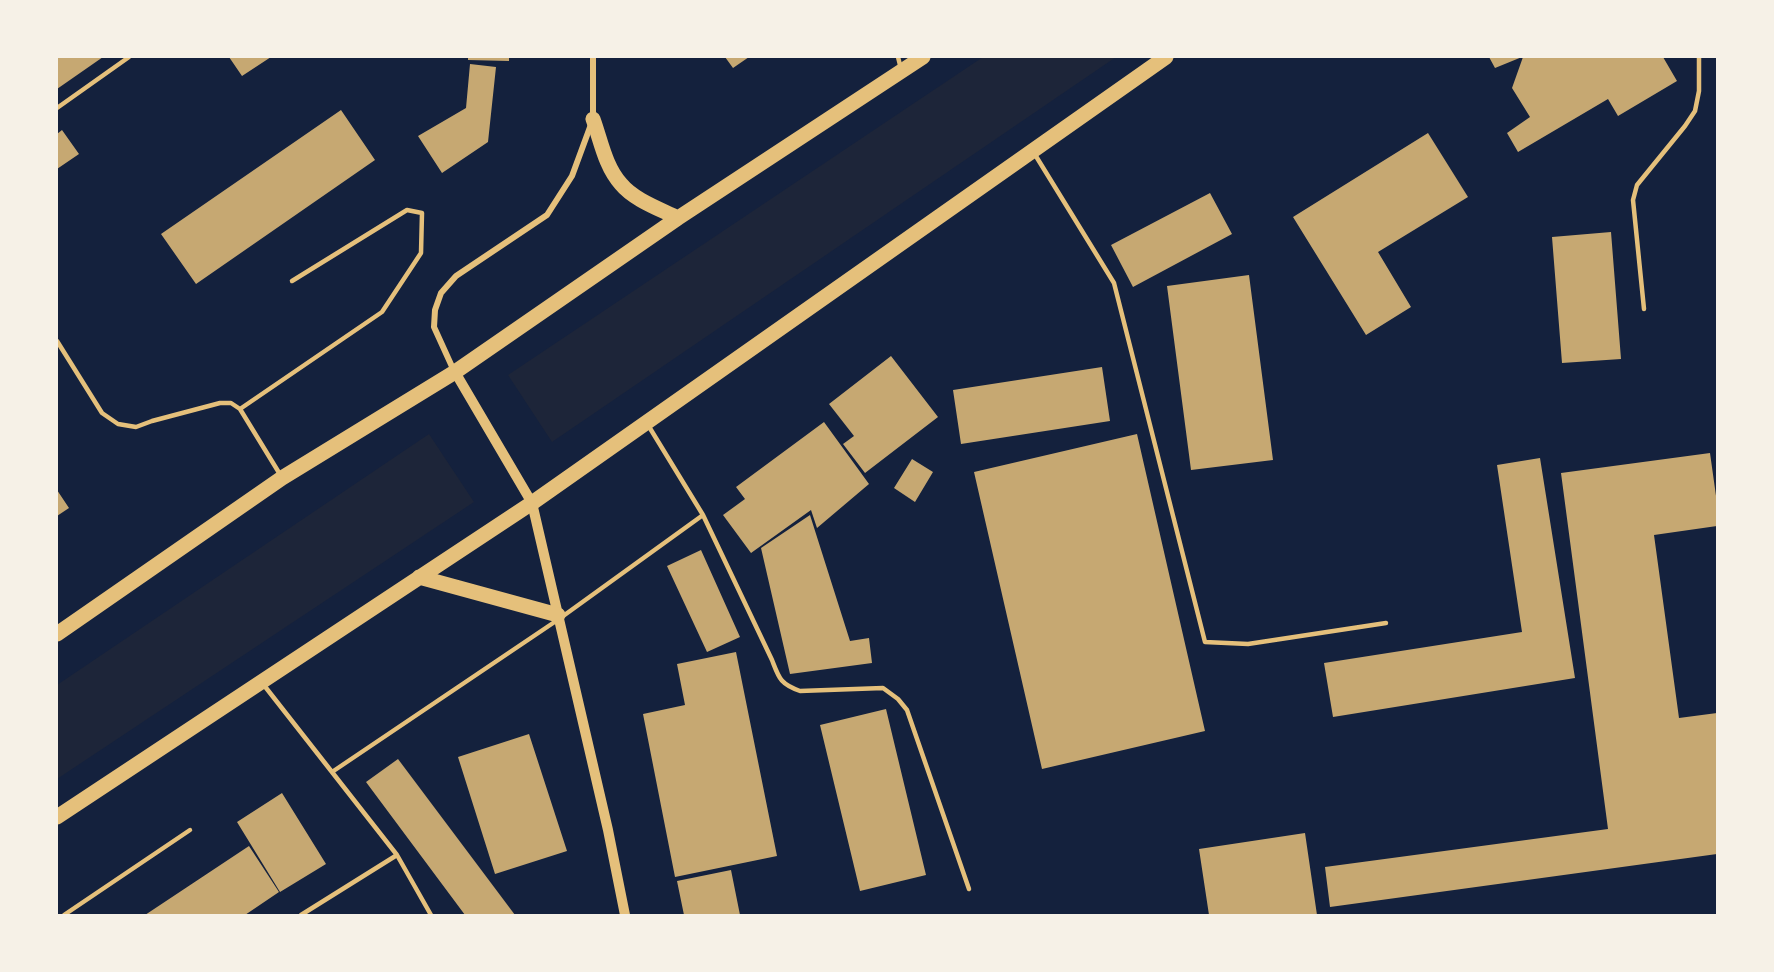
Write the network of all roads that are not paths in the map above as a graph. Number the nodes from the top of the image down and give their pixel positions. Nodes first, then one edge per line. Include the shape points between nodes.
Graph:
1 (129, 57) edge
2 (593, 57) edge
3 (923, 57) edge
4 (1166, 57) edge
5 (1699, 57) edge
6 (899, 64) edge
7 (57, 108) edge
8 (594, 119) junction
9 (1033, 151) junction
10 (678, 218) junction
11 (292, 281) dead end
12 (1644, 309) dead end
13 (57, 341) edge
14 (454, 372) junction
15 (240, 409) junction
16 (646, 423) junction
17 (282, 478) junction
18 (532, 503) junction
19 (703, 515) junction
20 (419, 577) junction
21 (558, 617) junction
22 (1386, 623) dead end
23 (57, 634) edge
24 (261, 682) junction
25 (332, 772) junction
26 (57, 817) edge
27 (189, 830) dead end
28 (397, 855) junction
29 (969, 889) dead end
30 (64, 915) edge
31 (301, 915) edge
32 (431, 915) edge
33 (625, 915) edge

1 - 7 lane
2 - 8 street
3 - 6 main road
4 - 9 main road
5 - 12 lane via 1695,111 1637,185 1633,200
6 - 10 main road
8 - 10 main road via 609,167 622,186
8 - 14 street via 572,176 547,215 456,276 441,293 434,327
9 - 16 main road
9 - 22 lane via 1114,283 1205,642 1248,644
10 - 14 main road
11 - 15 lane via 407,210 422,213 421,253 382,312
13 - 15 lane via 102,414 118,424 136,427 220,403 231,403
14 - 17 main road
14 - 18 street
15 - 17 lane
16 - 18 main road
16 - 19 lane
17 - 23 main road
18 - 20 main road
18 - 21 street
19 - 21 lane
19 - 29 lane via 780,680 800,691 883,688 907,710
20 - 21 main road
20 - 24 main road
21 - 25 lane
21 - 33 street
24 - 25 lane
24 - 26 main road
25 - 28 lane
27 - 30 lane
28 - 31 lane
28 - 32 lane

